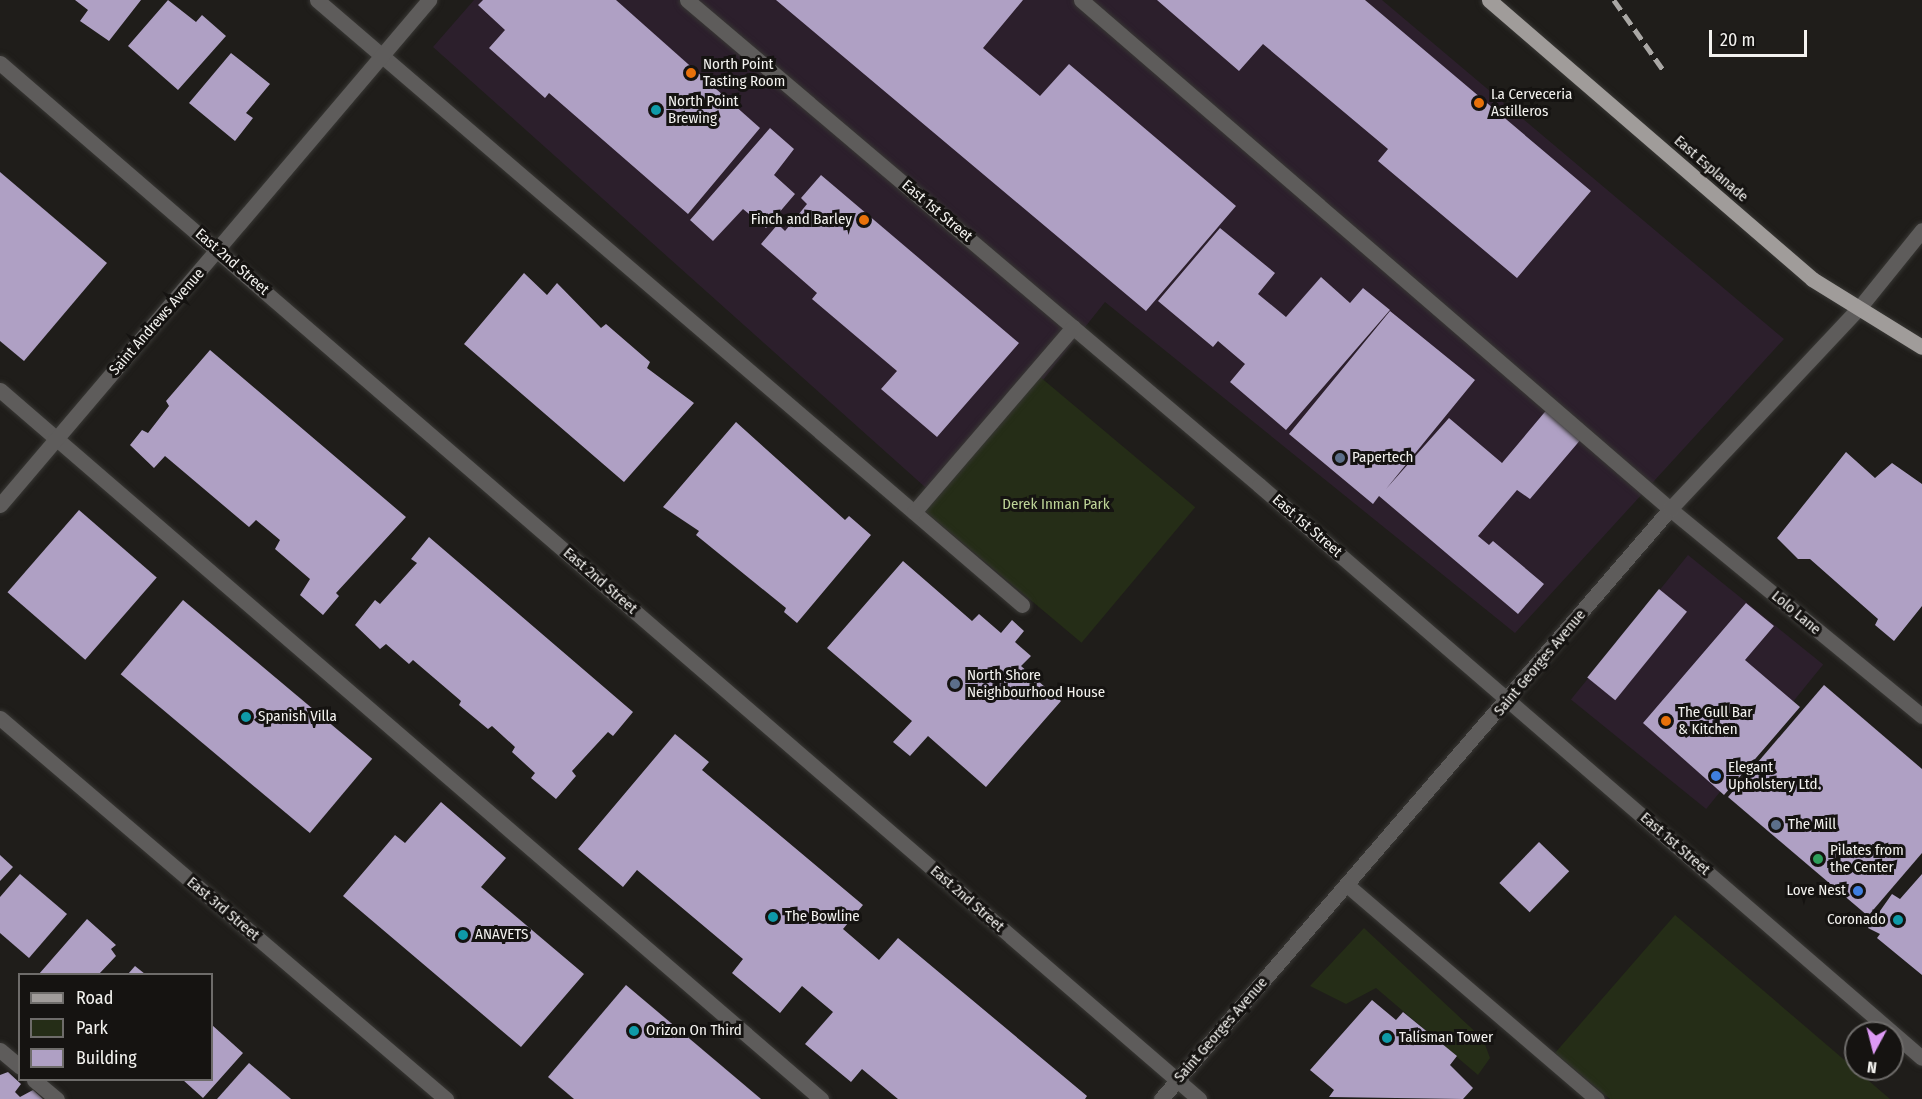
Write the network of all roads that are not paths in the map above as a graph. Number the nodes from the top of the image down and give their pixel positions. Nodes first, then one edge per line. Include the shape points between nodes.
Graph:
1 (316, 0) edge
2 (429, 0) edge
3 (687, 0) edge
4 (1081, 0) edge
5 (1489, 0) edge
6 (380, 56) junction
7 (0, 63) edge
8 (1922, 230) edge
9 (218, 251) junction
10 (1859, 308) junction
11 (1073, 327) junction
12 (1922, 347) edge
13 (0, 390) edge
14 (56, 438) junction
15 (0, 505) edge
16 (1670, 509) junction
17 (914, 512) junction
18 (1022, 605) dead end
19 (1509, 700) junction
20 (1922, 716) edge
21 (0, 718) edge
22 (1347, 885) junction
23 (0, 1050) edge
24 (1922, 1058) edge
25 (18, 1065) edge
26 (1177, 1080) junction
27 (35, 1081) edge
28 (57, 1099) edge
29 (446, 1099) edge
30 (821, 1099) edge
31 (1161, 1099) edge
32 (1199, 1099) edge
33 (1597, 1099) edge

1 - 6 street
2 - 6 street, Saint Andrews Avenue
3 - 11 street, East 1st Street
4 - 16 street, Lolo Lane
5 - 10 main road, East Esplanade via 1766,241 1812,279
6 - 9 street, Saint Andrews Avenue
6 - 17 street
7 - 9 street, East 2nd Street
8 - 10 street, Saint Georges Avenue
9 - 14 street, Saint Andrews Avenue
9 - 26 street, East 2nd Street
10 - 12 main road, East Esplanade
10 - 16 street, Saint Georges Avenue
11 - 17 street
11 - 19 street, East 1st Street
13 - 14 street
14 - 15 street, Saint Andrews Avenue
14 - 30 street
16 - 19 street, Saint Georges Avenue
16 - 20 street, Lolo Lane
17 - 18 street
19 - 22 street, Saint Georges Avenue
19 - 24 street, East 1st Street
21 - 29 street, East 3rd Street
22 - 26 street, Saint Georges Avenue
22 - 33 street
23 - 25 street
26 - 31 street, Saint Georges Avenue
26 - 32 street, East 2nd Street
27 - 28 street

